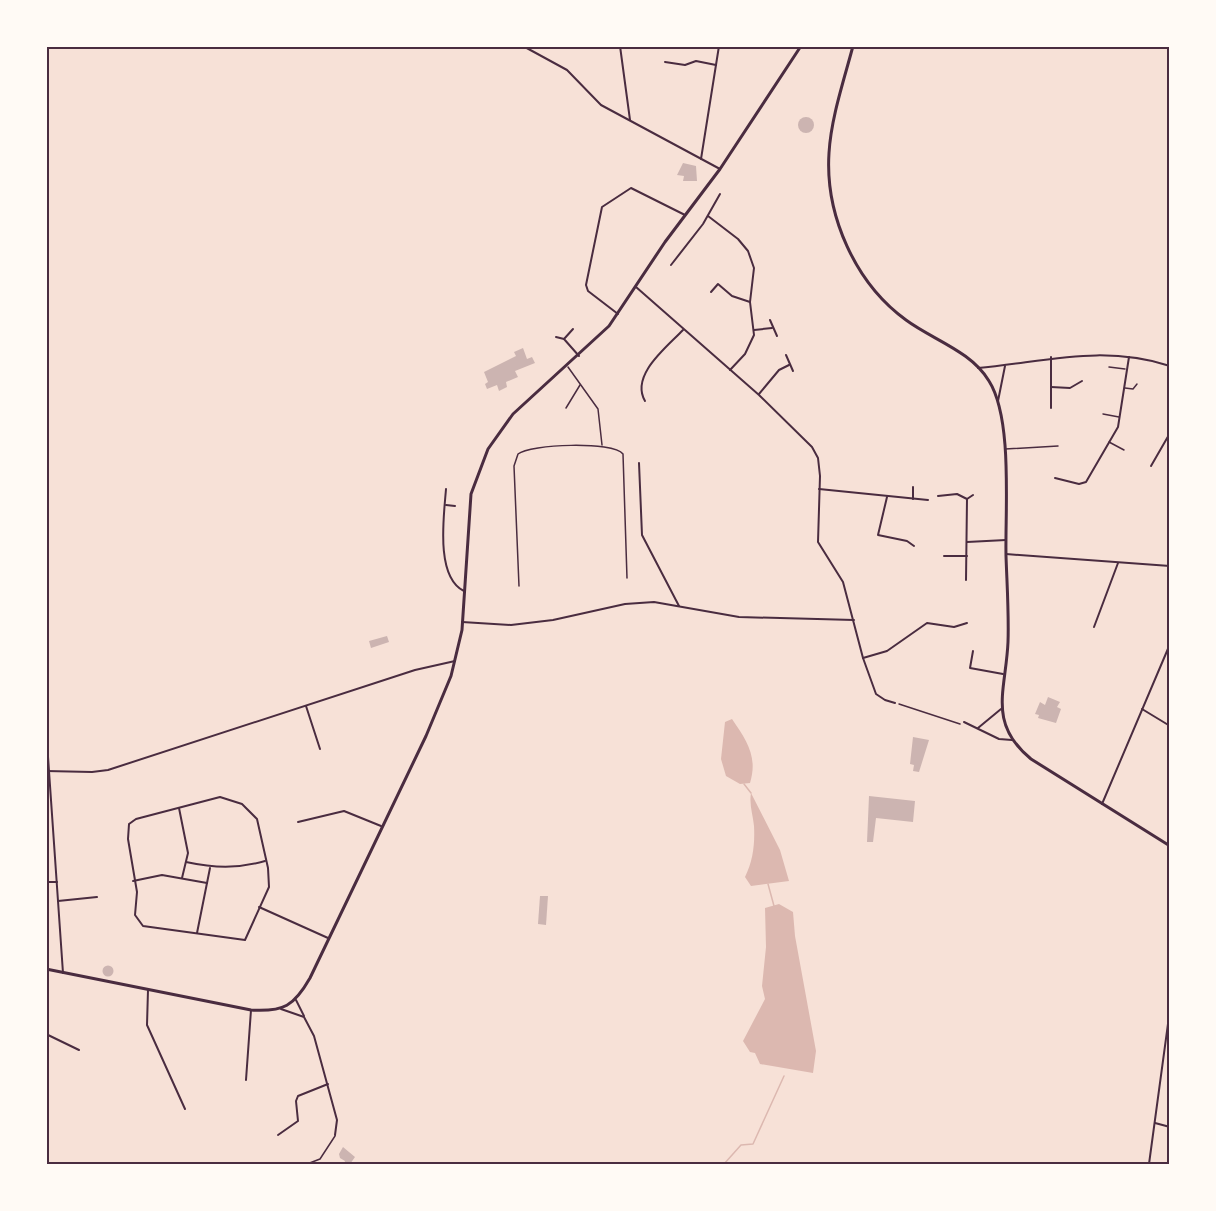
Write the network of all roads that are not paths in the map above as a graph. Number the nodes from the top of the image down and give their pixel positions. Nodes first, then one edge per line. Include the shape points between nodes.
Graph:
1 (523, 46) edge
2 (620, 46) edge
3 (719, 46) edge
4 (801, 46) edge
5 (853, 46) edge
6 (665, 62) dead end
7 (716, 64) junction
8 (630, 120) junction
9 (701, 159) junction
10 (720, 169) junction
11 (720, 194) dead end
12 (684, 215) junction
13 (708, 216) junction
14 (671, 265) dead end
15 (636, 287) junction
16 (711, 292) dead end
17 (750, 302) junction
18 (618, 314) junction
19 (770, 320) dead end
20 (573, 328) dead end
21 (772, 328) junction
22 (683, 329) junction
23 (753, 330) junction
24 (777, 336) dead end
25 (556, 337) dead end
26 (564, 339) junction
27 (786, 355) dead end
28 (579, 356) junction
29 (1051, 357) junction
30 (1129, 357) junction
31 (789, 365) junction
32 (567, 366) junction
33 (1005, 366) junction
34 (1170, 366) edge
35 (1109, 367) dead end
36 (978, 368) junction
37 (1126, 369) junction
38 (730, 370) junction
39 (793, 371) dead end
40 (1082, 381) dead end
41 (580, 384) junction
42 (1137, 384) dead end
43 (1051, 387) junction
44 (1124, 388) junction
45 (759, 395) junction
46 (998, 400) junction
47 (645, 401) dead end
48 (566, 408) dead end
49 (1051, 408) dead end
50 (1103, 414) dead end
51 (1120, 417) junction
52 (1170, 433) edge
53 (1109, 442) junction
54 (602, 446) junction
55 (1058, 446) dead end
56 (1004, 449) junction
57 (1124, 450) dead end
58 (639, 463) dead end
59 (1151, 466) dead end
60 (1055, 478) dead end
61 (913, 487) dead end
62 (446, 489) dead end
63 (819, 489) junction
64 (973, 495) dead end
65 (938, 496) dead end
66 (887, 497) junction
67 (913, 499) junction
68 (968, 499) junction
69 (928, 500) dead end
70 (445, 504) junction
71 (455, 506) dead end
72 (1006, 540) junction
73 (967, 542) junction
74 (914, 546) dead end
75 (1006, 554) junction
76 (944, 556) dead end
77 (968, 556) junction
78 (1118, 563) junction
79 (1170, 566) edge
80 (627, 578) dead end
81 (966, 580) dead end
82 (519, 586) dead end
83 (464, 591) junction
84 (679, 606) junction
85 (854, 620) junction
86 (462, 622) junction
87 (968, 623) dead end
88 (1094, 627) dead end
89 (1170, 644) edge
90 (973, 651) dead end
91 (863, 658) junction
92 (455, 661) junction
93 (1003, 674) junction
94 (895, 703) road end
95 (306, 706) junction
96 (1001, 709) junction
97 (1142, 709) junction
98 (964, 722) road end
99 (1170, 726) edge
100 (46, 728) edge
101 (978, 728) junction
102 (1012, 740) junction
103 (320, 749) dead end
104 (49, 771) edge
105 (1102, 804) junction
106 (179, 808) junction
107 (298, 822) dead end
108 (381, 826) junction
109 (1170, 846) edge
110 (265, 861) junction
111 (186, 862) junction
112 (210, 867) junction
113 (182, 878) junction
114 (134, 880) junction
115 (46, 882) edge
116 (57, 882) junction
117 (207, 883) junction
118 (97, 897) dead end
119 (58, 901) junction
120 (259, 907) junction
121 (197, 933) junction
122 (329, 938) junction
123 (46, 969) edge
124 (63, 973) junction
125 (148, 990) junction
126 (296, 1000) junction
127 (281, 1009) junction
128 (1170, 1009) edge
129 (251, 1010) junction
130 (304, 1017) junction
131 (46, 1034) edge
132 (79, 1050) dead end
133 (246, 1080) dead end
134 (328, 1084) junction
135 (185, 1109) dead end
136 (1154, 1122) junction
137 (1170, 1127) edge
138 (278, 1135) dead end
139 (335, 1135) joint
140 (307, 1164) edge
141 (1149, 1164) edge

1 - 8 street via 567,70 601,105
2 - 8 street
3 - 7 street
4 - 10 street
5 - 36 street via 829,150 832,195 847,246 860,271 888,306
6 - 7 street
7 - 9 street
8 - 9 street
9 - 10 street
10 - 12 street
11 - 13 street
12 - 15 street
12 - 18 street via 631,189 602,207 586,285 588,291
13 - 14 street
13 - 17 street via 738,239 751,258 755,279
15 - 18 street
15 - 22 street
16 - 17 street via 718,284 732,296
17 - 23 street
18 - 28 street
19 - 21 street
20 - 26 street
21 - 23 street
21 - 24 street
22 - 38 street
22 - 47 street via 645,373
23 - 38 street via 752,343
25 - 26 street
26 - 28 street
27 - 31 street
28 - 32 street
29 - 30 street
29 - 33 street
29 - 43 street
30 - 34 street
30 - 37 street
31 - 39 street
31 - 45 street via 779,370
32 - 41 lane
32 - 83 street via 513,414 478,470 468,513
33 - 36 street
33 - 46 street
35 - 37 lane
36 - 46 street
37 - 44 street
38 - 45 street
40 - 43 street via 1070,388
41 - 48 lane
41 - 54 lane via 598,409
42 - 44 lane via 1132,389
43 - 49 street
44 - 51 street
45 - 63 street via 812,447 818,458
46 - 56 street
50 - 51 lane
51 - 53 street
52 - 59 street
53 - 57 lane
53 - 60 street via 1086,482
54 - 80 lane via 616,448 624,459
54 - 82 lane via 530,448 518,454 514,466
55 - 56 lane
56 - 72 street
58 - 84 street via 642,535
61 - 67 street
62 - 70 street
63 - 66 street
63 - 85 street via 818,542 843,582
64 - 68 street
65 - 68 street via 957,494
66 - 67 street
66 - 74 street via 878,535
67 - 69 street
68 - 73 street
70 - 71 street
70 - 83 street via 445,557 453,581
72 - 73 street
72 - 75 street
73 - 77 street
75 - 78 street
75 - 93 street via 1008,644
76 - 77 street
77 - 81 street
78 - 79 street
78 - 88 street
83 - 86 street
84 - 85 street via 739,617
84 - 86 street via 654,602 625,604 511,625
85 - 91 street
86 - 92 street
87 - 91 street via 954,627 927,623 887,651
89 - 97 street
90 - 93 street via 970,668
91 - 94 street via 876,694
92 - 95 street
92 - 108 street via 435,716
93 - 96 street
95 - 103 street
95 - 104 street via 108,770
96 - 101 street
96 - 102 street
97 - 99 street
97 - 105 street
98 - 101 street
100 - 104 street
101 - 102 street via 999,739
102 - 105 street via 1031,759
104 - 116 street
105 - 109 street
106 - 110 street via 220,797 242,804 258,823
106 - 111 street via 188,846
106 - 114 street via 129,824
107 - 108 street via 344,811
108 - 122 street
110 - 112 street via 243,867
110 - 120 street via 269,886
111 - 112 street
111 - 113 street
112 - 117 street
113 - 114 street via 162,874
113 - 117 street
114 - 121 street via 135,915 141,924
115 - 116 street
116 - 119 street
117 - 121 street
118 - 119 street
119 - 124 street
120 - 121 street via 245,940
120 - 122 street
122 - 126 street
123 - 124 street
124 - 125 street
125 - 129 street
125 - 135 street via 147,1025
126 - 127 street
126 - 130 street
127 - 129 street
127 - 130 street
128 - 136 street
129 - 133 street
130 - 134 street via 314,1036
131 - 132 street
134 - 138 street via 298,1096 298,1121
134 - 139 street via 337,1120
136 - 137 street
136 - 141 street
139 - 140 lane via 320,1159

